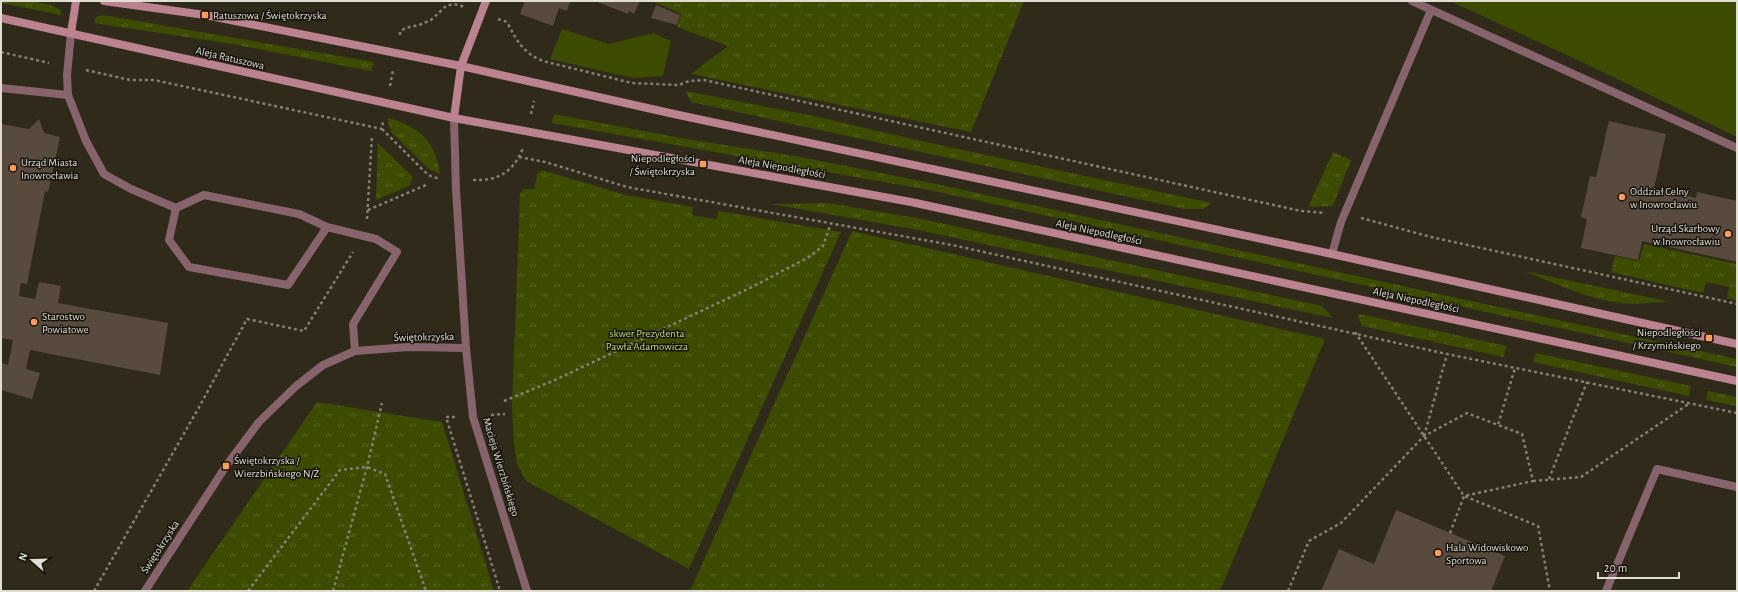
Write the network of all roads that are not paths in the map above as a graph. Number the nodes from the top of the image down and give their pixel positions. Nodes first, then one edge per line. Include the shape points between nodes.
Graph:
1 (76, 1) edge
2 (104, 1) edge
3 (486, 1) edge
4 (1412, 1) edge
5 (132, 3) edge
6 (1431, 10) junction
7 (1, 18) edge
8 (71, 33) junction
9 (461, 66) junction
10 (1, 88) edge
11 (68, 95) junction
12 (454, 118) junction
13 (1737, 148) edge
14 (176, 208) junction
15 (327, 227) junction
16 (1332, 254) junction
17 (1737, 344) edge
18 (466, 348) junction
19 (355, 351) junction
20 (1737, 381) edge
21 (1737, 487) edge
22 (145, 591) edge
23 (527, 591) edge
24 (1606, 591) edge

1 - 8 street
2 - 5 street
3 - 9 street, Świętokrzyska
4 - 6 street
5 - 9 street
6 - 13 street
6 - 16 street via 1344,214
7 - 8 street, Aleja Ratuszowa
8 - 11 street
8 - 12 street, Aleja Ratuszowa
9 - 12 street, Świętokrzyska
9 - 16 street
10 - 11 street
11 - 14 street via 86,141 104,174 131,189
12 - 18 street, Świętokrzyska
12 - 20 street, Aleja Niepodległości via 911,202
14 - 15 street via 204,195 298,214
14 - 15 street via 169,240 189,267 288,285
15 - 19 street via 376,239 397,252 353,324
16 - 17 street
18 - 19 street, Świętokrzyska via 408,347
18 - 23 street, Macieja Wierzbińskiego via 473,417
19 - 22 street, Świętokrzyska via 323,365 295,387 259,422 226,466
21 - 24 street via 1657,469

